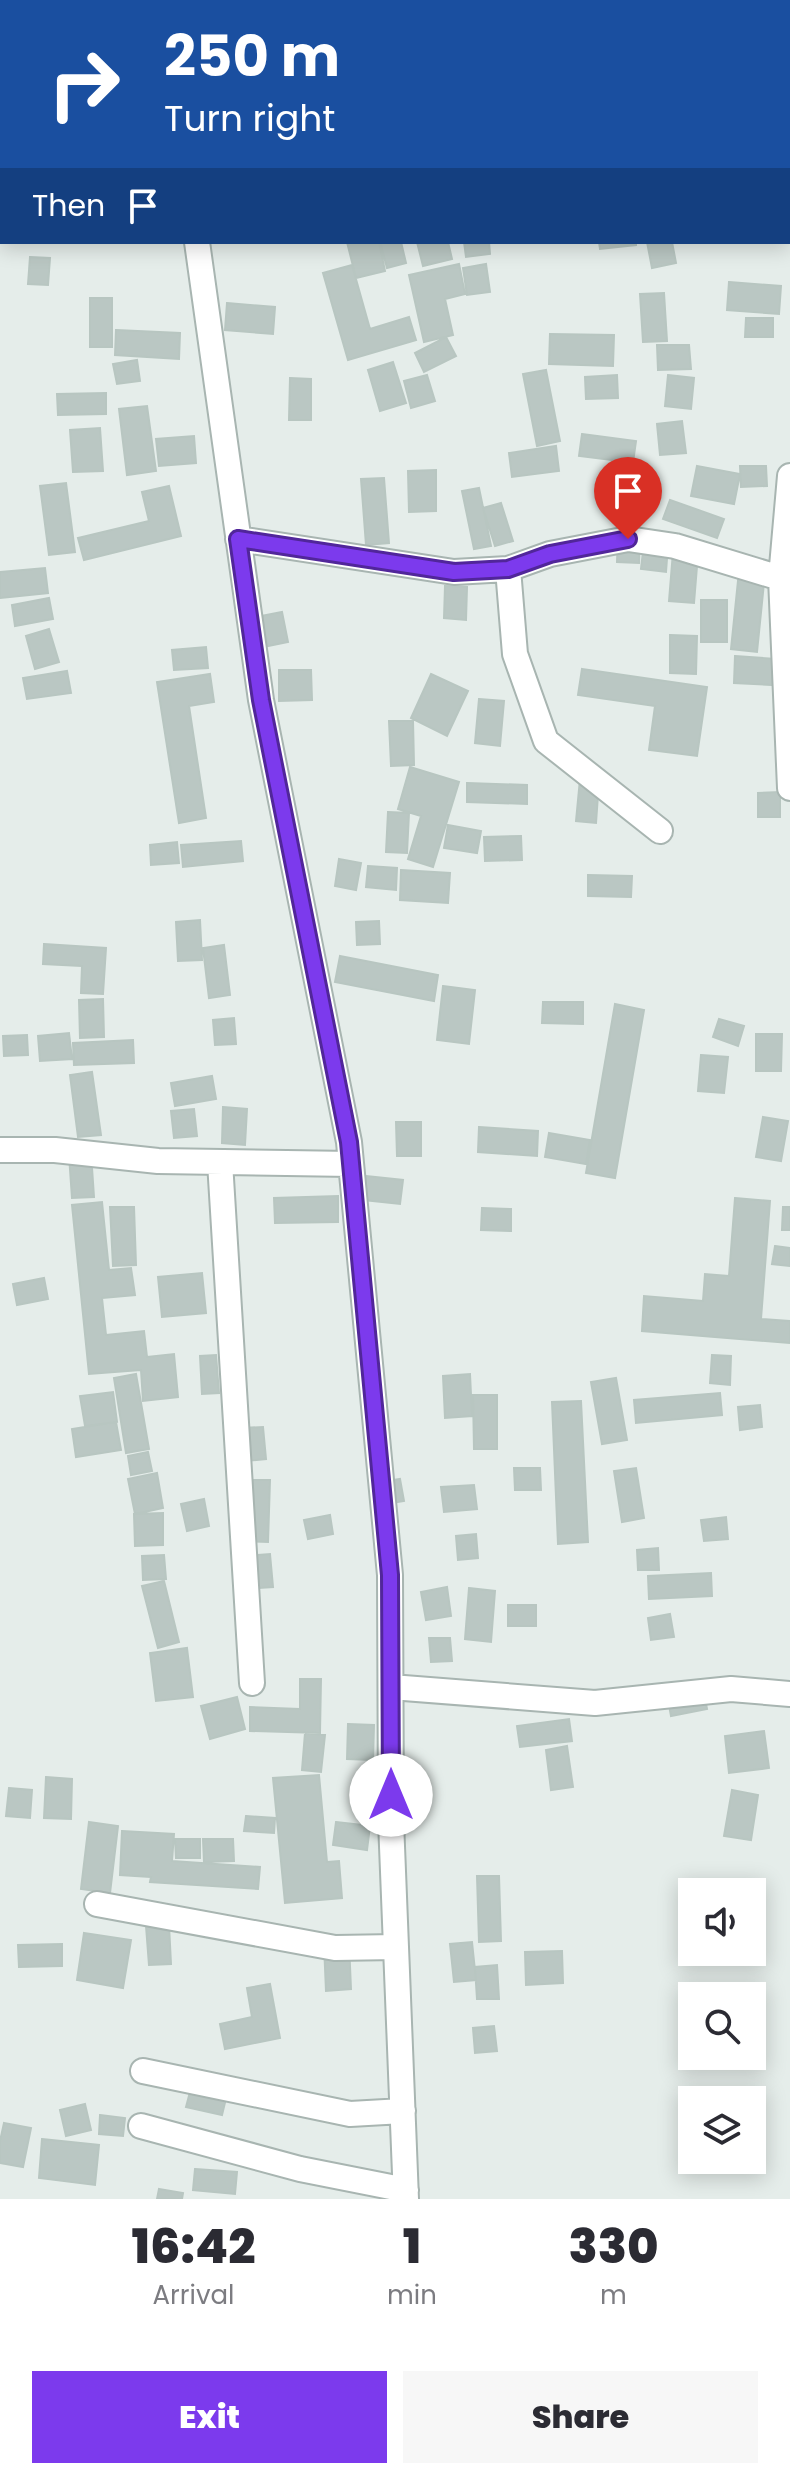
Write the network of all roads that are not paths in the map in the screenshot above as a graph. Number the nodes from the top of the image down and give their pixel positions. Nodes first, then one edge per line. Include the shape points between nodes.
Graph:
1 (197, 244) edge
2 (790, 476) edge
3 (238, 539) junction
4 (508, 569) junction
5 (786, 580) edge
6 (790, 788) edge
7 (660, 831) dead end
8 (0, 1150) edge
9 (220, 1162) junction
10 (351, 1164) junction
11 (252, 1683) dead end
12 (391, 1687) junction
13 (790, 1694) edge
14 (97, 1904) dead end
15 (396, 1947) junction
16 (143, 2071) dead end
17 (403, 2111) junction
18 (141, 2126) dead end
19 (406, 2194) edge

1 - 3 street
2 - 5 street
3 - 4 street via 454,572
3 - 10 street via 261,700
4 - 5 street via 550,554 628,539 675,546
4 - 7 street via 515,654 546,741
5 - 6 street
8 - 9 street
9 - 10 street
9 - 11 street
10 - 12 street via 390,1575
12 - 13 street via 595,1703 731,1689
12 - 15 street
14 - 15 street via 335,1948
15 - 17 street
16 - 17 street via 350,2114
17 - 19 street
18 - 19 street

